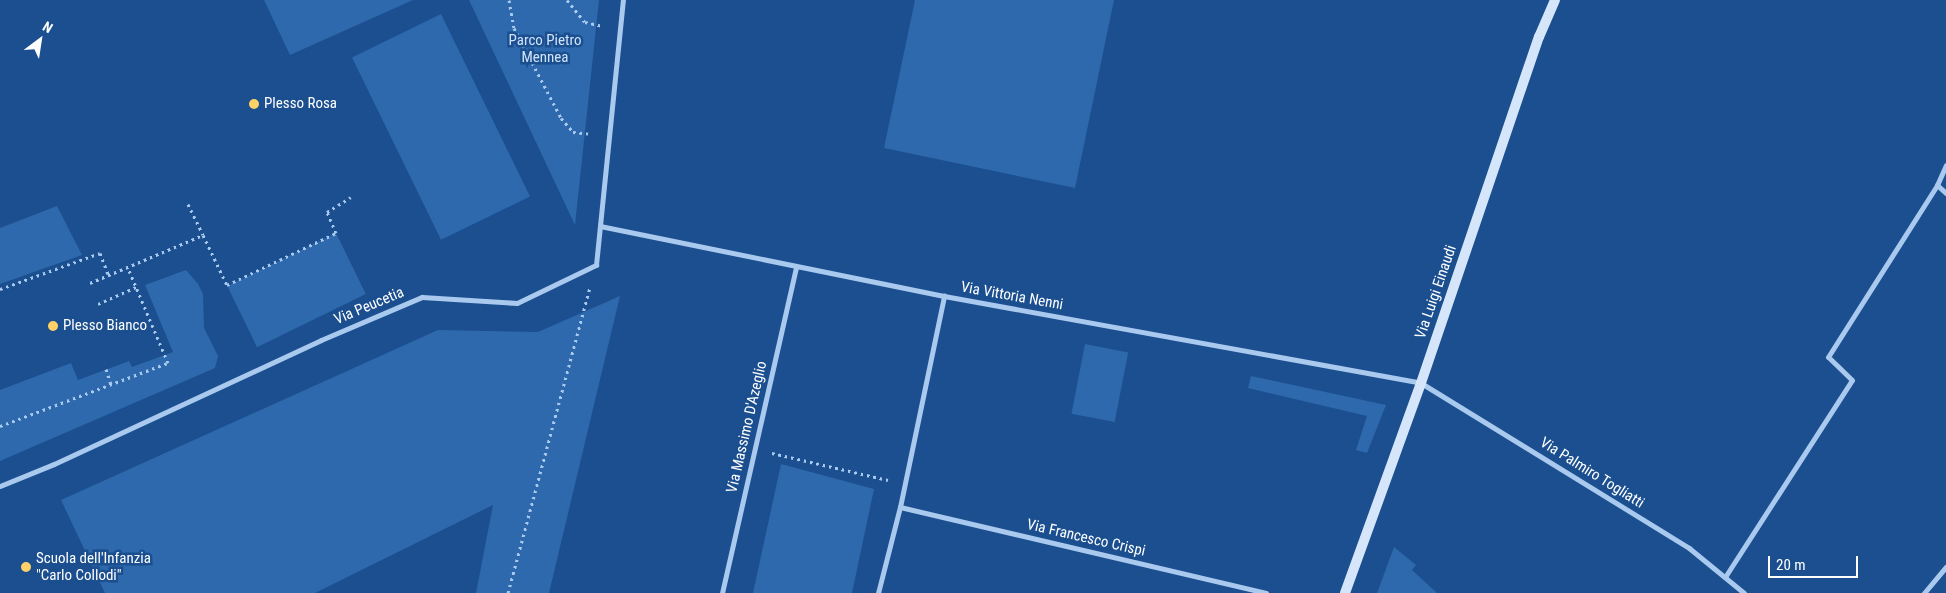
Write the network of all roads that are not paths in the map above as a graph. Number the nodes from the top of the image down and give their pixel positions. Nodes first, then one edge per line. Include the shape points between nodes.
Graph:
1 (623, 0) edge
2 (1555, 0) edge
3 (1946, 165) edge
4 (1937, 185) junction
5 (1946, 193) edge
6 (600, 226) junction
7 (796, 266) junction
8 (944, 296) junction
9 (1421, 382) junction
10 (0, 486) edge
11 (900, 507) junction
12 (1946, 567) edge
13 (1725, 578) junction
14 (722, 593) edge
15 (878, 593) edge
16 (1266, 593) edge
17 (1345, 593) edge
18 (1744, 593) edge
19 (1924, 593) edge

1 - 6 street
2 - 9 main road, Via Luigi Einaudi via 1539,37
3 - 4 street
4 - 5 street
4 - 13 street via 1828,357 1852,380
6 - 7 street, Via Vittoria Nenni
6 - 10 street, Via Peucetia via 596,265 517,303 422,297
7 - 8 street, Via Vittoria Nenni
7 - 14 street, Via Massimo D'Azeglio
8 - 9 street, Via Vittoria Nenni
8 - 11 street
9 - 13 street, Via Palmiro Togliatti via 1689,548
9 - 17 main road, Via Luigi Einaudi
11 - 15 street
11 - 16 street, Via Francesco Crispi
12 - 19 street
13 - 18 street, Via Palmiro Togliatti

